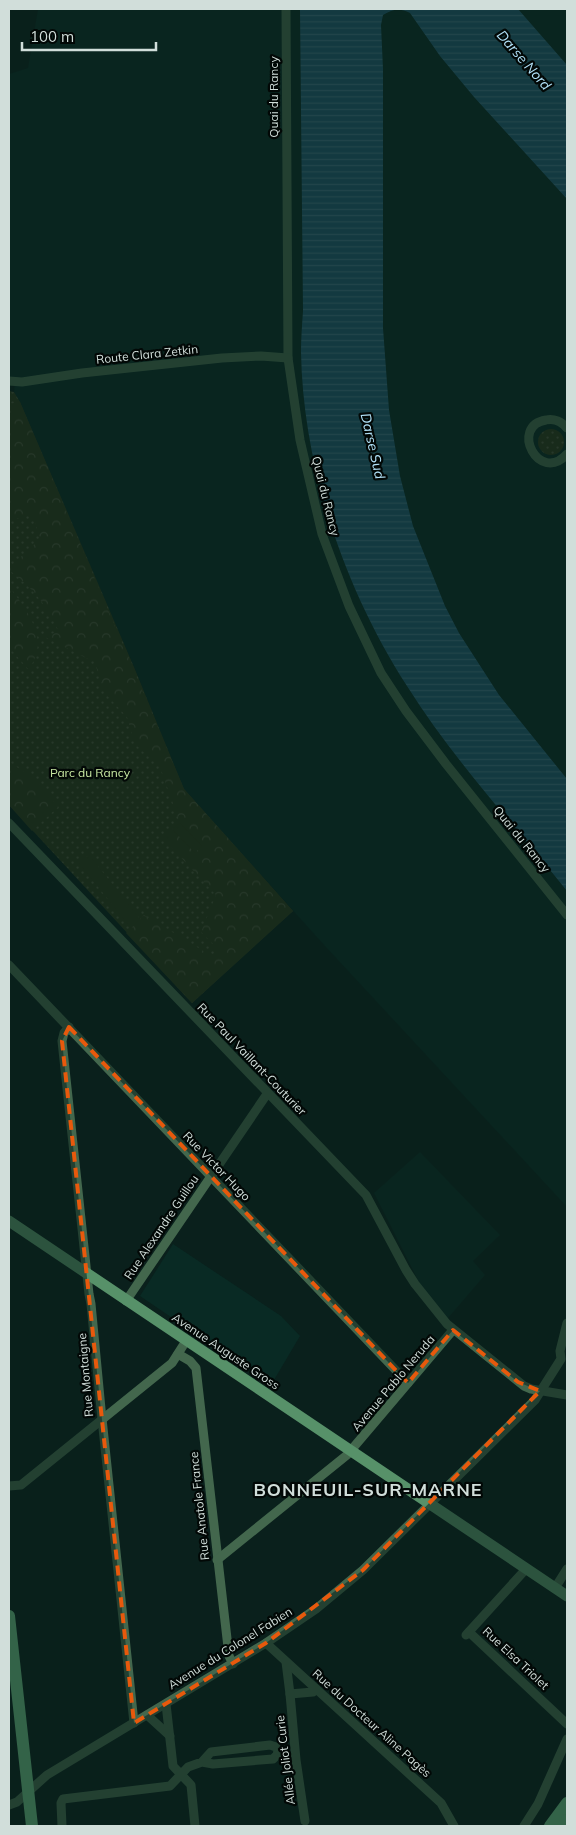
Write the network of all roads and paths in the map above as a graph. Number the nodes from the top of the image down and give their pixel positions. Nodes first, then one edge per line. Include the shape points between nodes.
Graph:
1 (286, 9) edge
2 (288, 358) junction
3 (9, 381) edge
4 (567, 428) edge
5 (567, 456) edge
6 (9, 823) edge
7 (567, 915) edge
8 (9, 964) edge
9 (69, 1027) junction
10 (267, 1094) junction
11 (210, 1177) junction
12 (9, 1221) edge
13 (87, 1274) junction
14 (126, 1301) junction
15 (567, 1324) edge
16 (454, 1330) junction
17 (186, 1341) junction
18 (178, 1354) junction
19 (564, 1362) edge
20 (408, 1383) junction
21 (540, 1391) junction
22 (567, 1395) edge
23 (102, 1421) junction
24 (351, 1451) junction
25 (9, 1486) edge
26 (429, 1504) junction
27 (217, 1560) junction
28 (526, 1569) junction
29 (567, 1569) edge
30 (555, 1588) junction
31 (567, 1596) edge
32 (9, 1616) edge
33 (266, 1643) junction
34 (286, 1662) junction
35 (233, 1664) junction
36 (316, 1689) junction
37 (290, 1694) junction
38 (166, 1704) junction
39 (147, 1715) junction
40 (134, 1723) junction
41 (567, 1724) edge
42 (170, 1736) junction
43 (567, 1739) edge
44 (202, 1762) junction
45 (181, 1774) junction
46 (29, 1792) junction
47 (567, 1803) edge
48 (9, 1805) edge
49 (567, 1820) edge
50 (306, 1822) dead end
51 (32, 1826) edge
52 (62, 1826) edge
53 (195, 1826) edge
54 (454, 1826) edge
55 (524, 1826) edge
56 (550, 1826) edge
57 (563, 1826) edge

1 - 2 street, Quai du Rancy
2 - 3 street, Route Clara Zetkin via 222,358
2 - 7 street, Quai du Rancy via 300,440 322,534 349,606 381,672 446,764
4 - 5 street via 553,420 540,422 531,431 528,443 534,456 540,460 554,462
6 - 10 street, Rue Paul Vaillant-Couturier
8 - 9 street, Rue Victor Hugo
9 - 11 street, Rue Victor Hugo
9 - 13 street, Rue Montaigne via 62,1041
10 - 11 street, Rue Alexandre Guillou
10 - 16 street, Rue Paul Vaillant-Couturier via 366,1195 415,1284
11 - 14 street, Rue Alexandre Guillou
11 - 20 street, Rue Victor Hugo
12 - 13 street, Avenue Auguste Gross
13 - 14 street, Avenue Auguste Gross
13 - 23 street, Rue Montaigne
14 - 17 street, Avenue Auguste Gross
15 - 19 street via 560,1351
16 - 20 street, Avenue Pablo Neruda
16 - 21 street, Rue Paul Vaillant-Couturier via 518,1382
17 - 18 street
17 - 24 street, Avenue Auguste Gross
18 - 23 street via 172,1363
18 - 27 street, Rue Anatole France via 196,1368
19 - 21 street, Avenue du Colonel Fabien
20 - 24 street, Avenue Pablo Neruda
21 - 22 street, Rue Paul Vaillant-Couturier
21 - 26 street, Avenue du Colonel Fabien via 535,1400
23 - 25 street via 21,1485
23 - 40 street, Rue Montaigne
24 - 26 street, Avenue Auguste Gross
24 - 27 street, Avenue Pablo Neruda
26 - 28 street, Avenue Auguste Gross
26 - 33 street, Avenue du Colonel Fabien via 363,1570
27 - 35 street, Rue Anatole France via 229,1656
28 - 30 street, Avenue Auguste Gross
28 - 41 street, Rue Elsa Triolet via 468,1633
29 - 30 street
30 - 31 street, Avenue Auguste Gross
32 - 46 main road
33 - 34 street, Rue du Docteur Aline Pagès
33 - 35 street, Avenue du Colonel Fabien
34 - 36 street, Rue du Docteur Aline Pagès
34 - 37 street, Allée Joliot Curie
35 - 38 street, Avenue du Colonel Fabien
36 - 37 street
36 - 54 street, Rue du Docteur Aline Pagès via 441,1804
37 - 50 street, Allée Joliot Curie
38 - 39 street, Avenue du Colonel Fabien
38 - 42 street
39 - 40 street, Avenue du Colonel Fabien
39 - 42 street
40 - 46 street, Avenue du Colonel Fabien via 48,1775
42 - 45 street via 173,1766
43 - 55 street via 538,1804
44 - 44 street via 213,1764 273,1758 278,1751 270,1745 211,1752
44 - 45 street via 188,1767
45 - 52 street via 170,1786 63,1799 60,1803
45 - 53 street via 191,1785
46 - 48 street, Avenue du Colonel Fabien
46 - 51 main road
47 - 56 main road
49 - 57 main road

